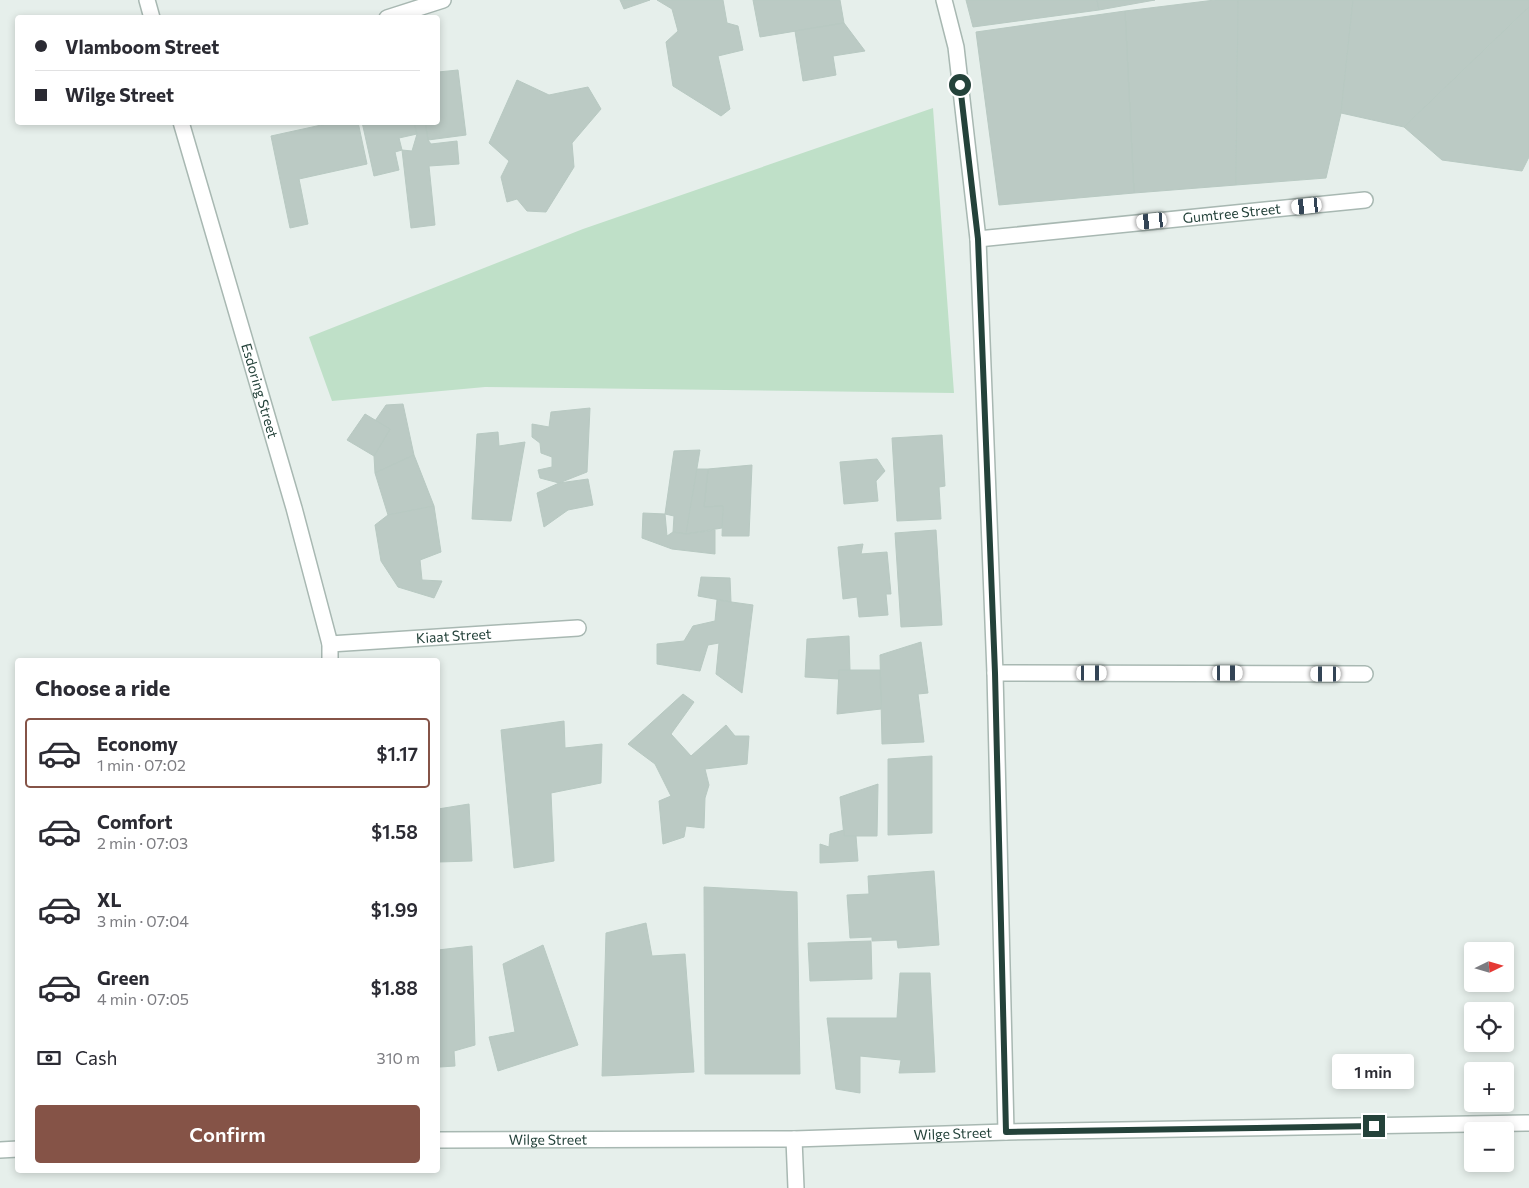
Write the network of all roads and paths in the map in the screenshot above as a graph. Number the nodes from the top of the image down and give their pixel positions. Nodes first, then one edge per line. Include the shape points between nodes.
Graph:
1 (147, 0) edge
2 (442, 0) edge
3 (944, 0) edge
4 (151, 15) edge
5 (396, 15) edge
6 (183, 125) edge
7 (1365, 200) dead end
8 (978, 239) junction
9 (578, 628) dead end
10 (330, 644) junction
11 (330, 658) edge
12 (995, 673) junction
13 (1365, 674) dead end
14 (1529, 1123) edge
15 (1006, 1132) junction
16 (794, 1139) junction
17 (440, 1140) edge
18 (15, 1149) edge
19 (0, 1150) edge
20 (796, 1188) edge

1 - 4 street
2 - 5 street
3 - 8 street via 956,46
6 - 10 street, Esdoring Street
7 - 8 street, Gumtree Street
8 - 12 street
9 - 10 street, Kiaat Street
10 - 11 street, Esdoring Street
12 - 13 street
12 - 15 street
14 - 15 street, Wilge Street
15 - 16 street, Wilge Street
16 - 17 street, Wilge Street
16 - 20 street
18 - 19 street

